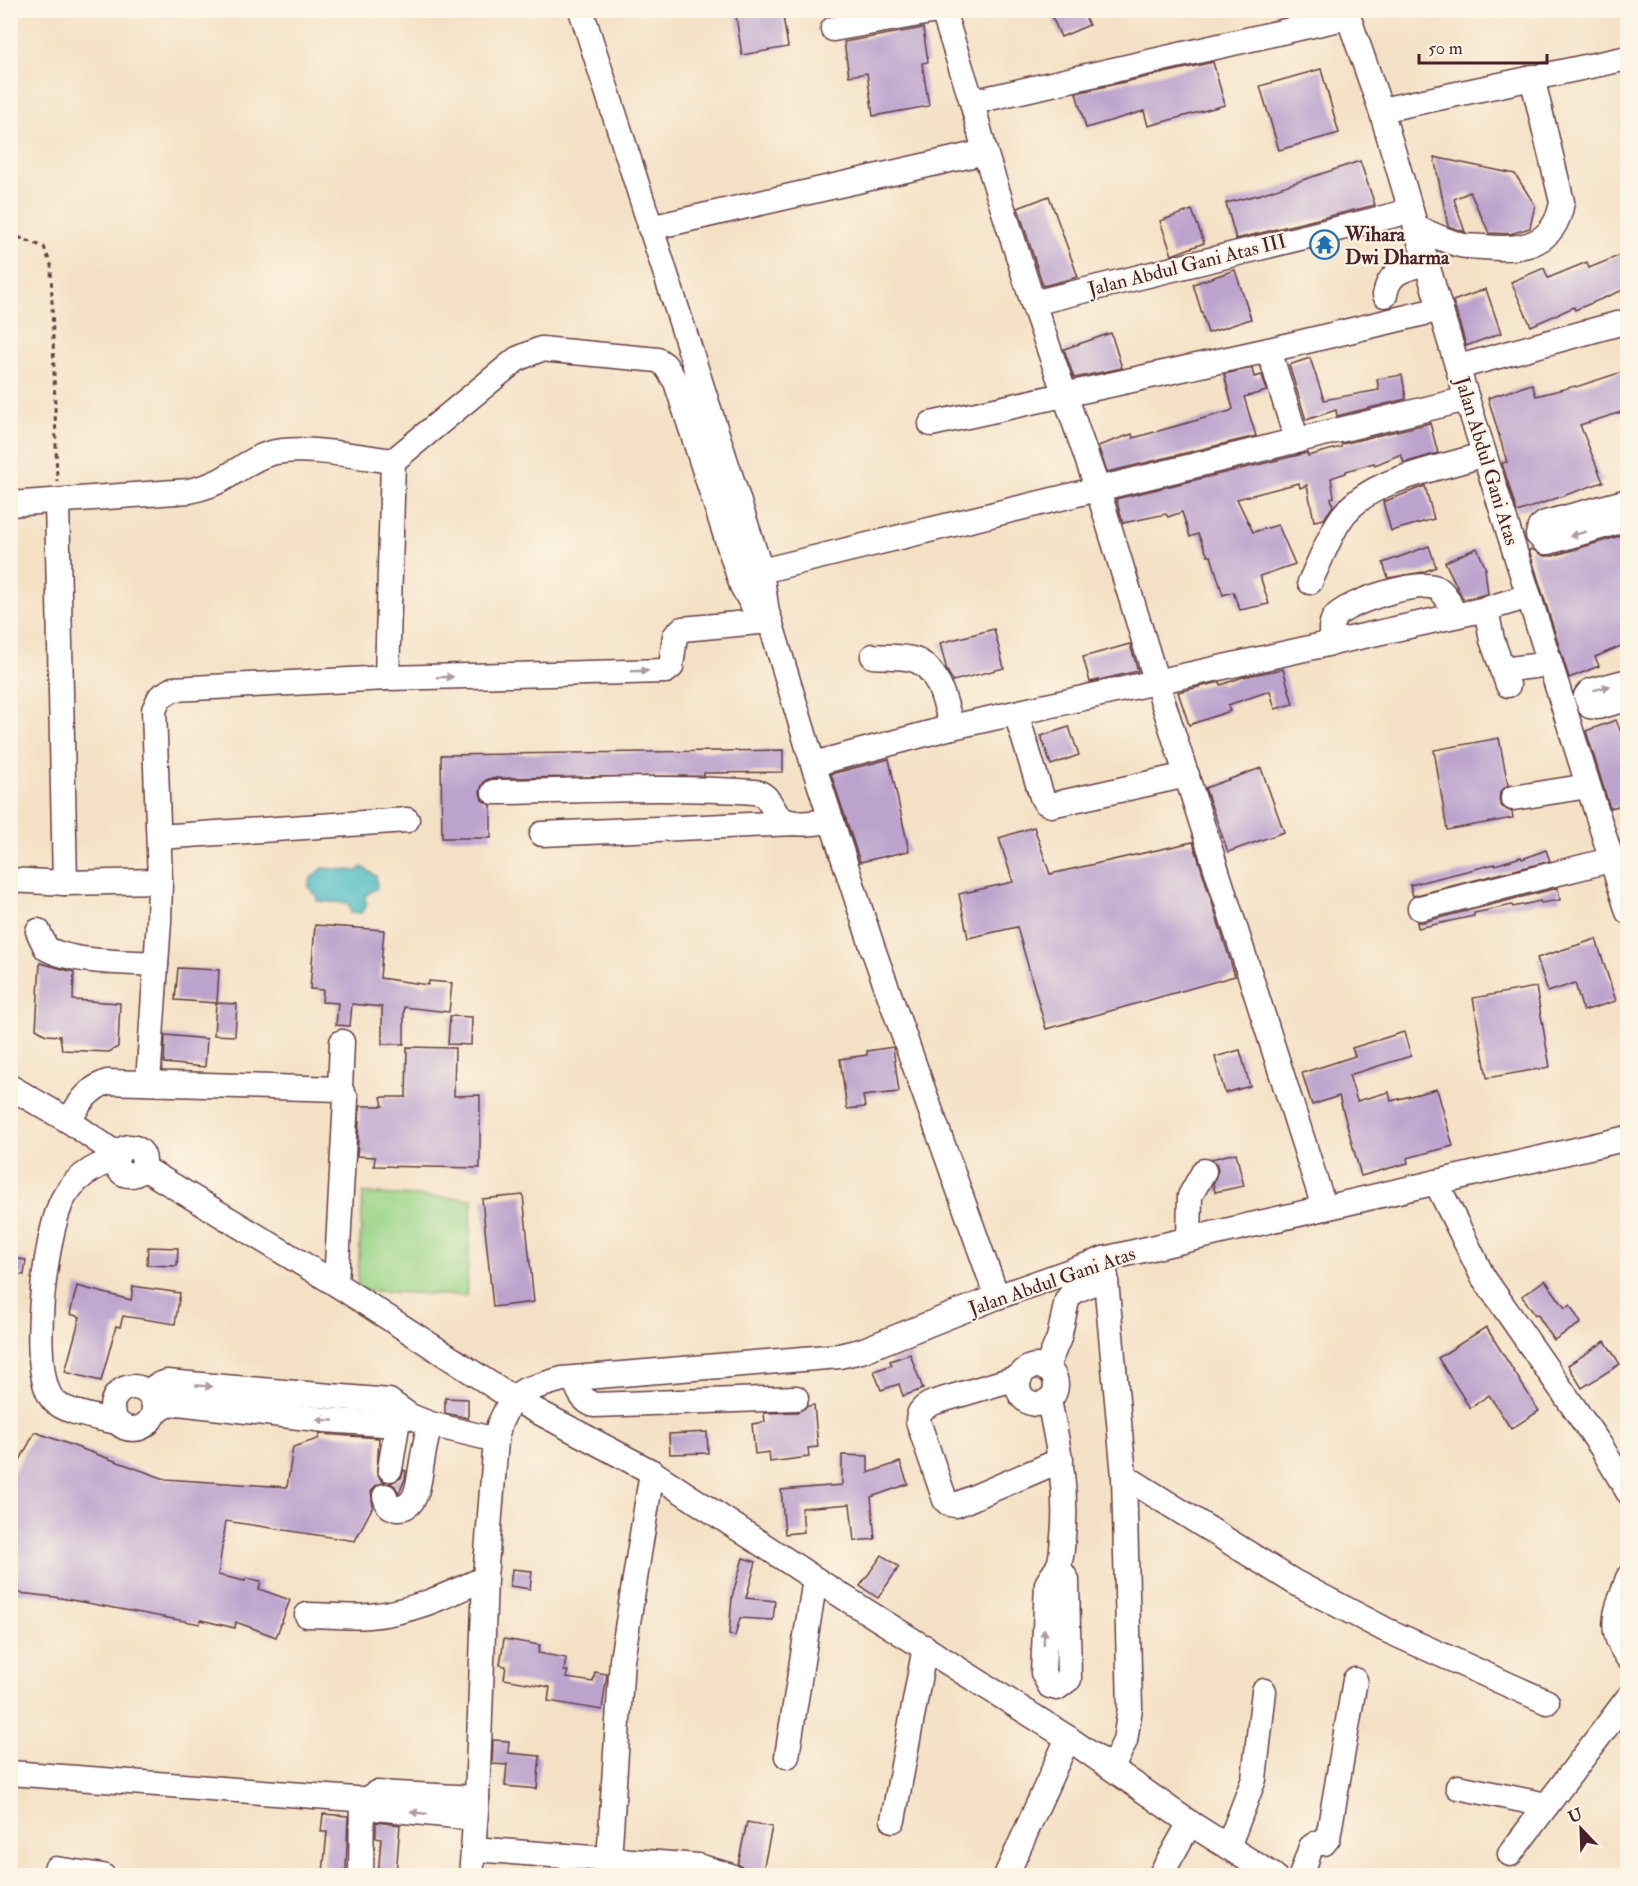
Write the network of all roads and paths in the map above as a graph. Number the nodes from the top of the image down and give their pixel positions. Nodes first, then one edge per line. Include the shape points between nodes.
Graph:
1 (581, 10) edge
2 (943, 11) edge
3 (1347, 14) edge
4 (833, 29) dead end
5 (1628, 58) edge
6 (1532, 77) junction
7 (972, 102) junction
8 (1381, 110) junction
9 (985, 152) junction
10 (1413, 219) junction
11 (650, 228) junction
12 (10, 234) edge
13 (1426, 262) junction
14 (1385, 295) dead end
15 (1034, 303) junction
16 (1441, 309) junction
17 (1628, 321) edge
18 (1628, 335) edge
19 (1269, 350) junction
20 (1462, 382) junction
21 (1064, 394) junction
22 (932, 423) dead end
23 (1298, 441) junction
24 (1484, 454) junction
25 (393, 461) junction
26 (1098, 490) junction
27 (57, 501) junction
28 (1628, 501) edge
29 (10, 504) edge
30 (1628, 519) edge
31 (761, 571) junction
32 (1310, 582) dead end
33 (1529, 596) junction
34 (1486, 609) junction
35 (1454, 616) junction
36 (768, 617) junction
37 (1333, 643) junction
38 (873, 656) dead end
39 (1550, 664) junction
40 (387, 678) junction
41 (1628, 681) edge
42 (1157, 683) junction
43 (1628, 699) edge
44 (1016, 713) junction
45 (952, 728) junction
46 (813, 764) junction
47 (1187, 775) junction
48 (1587, 786) junction
49 (494, 792) dead end
50 (1513, 798) dead end
51 (407, 820) dead end
52 (832, 821) junction
53 (796, 823) junction
54 (542, 834) dead end
55 (159, 837) junction
56 (1610, 861) junction
57 (10, 880) edge
58 (160, 881) junction
59 (65, 883) junction
60 (1420, 908) dead end
61 (1628, 912) edge
62 (38, 931) dead end
63 (156, 964) junction
64 (342, 1042) dead end
65 (148, 1083) junction
66 (10, 1087) edge
67 (340, 1089) junction
68 (69, 1120) junction
69 (1628, 1138) edge
70 (117, 1161) junction
71 (1204, 1171) dead end
72 (1436, 1182) junction
73 (1324, 1207) junction
74 (1189, 1239) junction
75 (1105, 1268) junction
76 (336, 1284) junction
77 (997, 1297) junction
78 (1046, 1369) junction
79 (1020, 1377) junction
80 (574, 1379) junction
81 (512, 1398) junction
82 (796, 1398) dead end
83 (1049, 1400) junction
84 (151, 1404) junction
85 (115, 1412) junction
86 (413, 1420) junction
87 (496, 1440) junction
88 (1061, 1460) junction
89 (390, 1469) dead end
90 (652, 1472) junction
91 (1124, 1476) junction
92 (1628, 1492) edge
93 (385, 1496) dead end
94 (1058, 1566) dead end
95 (485, 1578) junction
96 (1628, 1578) edge
97 (815, 1579) junction
98 (307, 1615) dead end
99 (925, 1647) junction
100 (1628, 1658) edge
101 (1355, 1680) dead end
102 (1264, 1691) dead end
103 (1628, 1698) edge
104 (1547, 1702) dead end
105 (1068, 1738) junction
106 (787, 1756) dead end
107 (1112, 1768) junction
108 (10, 1773) edge
109 (1458, 1787) dead end
110 (365, 1799) junction
111 (1547, 1805) junction
112 (476, 1808) junction
113 (893, 1820) dead end
114 (1190, 1823) junction
115 (1228, 1847) junction
116 (473, 1849) junction
117 (1510, 1854) dead end
118 (609, 1867) edge
119 (56, 1869) dead end
120 (103, 1875) edge
121 (361, 1875) edge
122 (471, 1875) edge
123 (732, 1875) edge
124 (1006, 1875) edge
125 (1160, 1875) edge
126 (1274, 1875) edge
127 (1301, 1875) edge

1 - 11 street
2 - 4 street
2 - 7 street
3 - 7 street
3 - 8 street, Jalan Abdul Gani Atas
5 - 6 street
6 - 8 street
6 - 10 street via 1562,202 1553,228 1526,247 1498,249 1461,245
7 - 9 street
8 - 10 street, Jalan Abdul Gani Atas
9 - 11 street
9 - 15 street
10 - 13 street, Jalan Abdul Gani Atas
10 - 15 street, Jalan Abdul Gani Atas III
11 - 31 street
12 - 27 path via 44,247 51,266
13 - 14 street via 1394,275 1387,282
13 - 16 street, Jalan Abdul Gani Atas
15 - 21 street
16 - 19 street
16 - 20 street, Jalan Abdul Gani Atas
17 - 20 street
18 - 20 street
19 - 21 street
19 - 23 street
20 - 23 street
20 - 24 street, Jalan Abdul Gani Atas
21 - 22 street
21 - 26 street
23 - 26 street
24 - 32 street via 1412,475 1368,493 1338,522
24 - 33 street, Jalan Abdul Gani Atas
25 - 27 street via 282,451 268,454 206,487 189,491
25 - 36 street via 517,359 532,352 549,349 658,360 676,382 742,586 752,604
25 - 40 street
26 - 31 street
26 - 42 street
27 - 29 street
27 - 59 street
30 -> 28 street via 1549,542 1538,535 1545,523
31 - 36 street
33 - 34 street
33 - 39 street, Jalan Abdul Gani Atas
34 - 35 street
34 - 39 street via 1505,678
35 - 37 street
35 - 37 street via 1447,598 1438,589 1427,585 1410,587 1341,610 1330,628
40 -> 36 street via 666,671 671,667 675,636 682,629
36 - 46 street
37 - 42 street
38 - 45 street via 914,660 928,667
39 - 48 street, Jalan Abdul Gani Atas
40 - 55 street via 173,689 163,694 154,710
43 -> 41 street via 1598,707 1590,706 1586,696 1590,691
42 - 44 street
42 - 47 street
44 - 45 street
44 - 47 street via 1042,797 1052,805
45 - 46 street
46 - 52 street
47 - 73 street
48 - 50 street
48 - 56 street, Jalan Abdul Gani Atas
49 - 53 street via 758,792 781,818
51 - 55 street
52 - 53 street
52 - 77 street via 873,949
53 - 54 street
55 - 58 street
56 - 60 street
56 - 61 street, Jalan Abdul Gani Atas
57 - 59 street
58 - 59 street
58 - 63 street
62 - 63 street via 46,948 60,954
63 - 65 street
64 - 67 street
65 - 67 street
65 - 68 street via 107,1082 97,1086 86,1094
66 - 68 street
67 - 76 street via 346,1099
68 - 70 street
69 - 72 street, Jalan Abdul Gani Atas
70 - 76 street via 128,1147 137,1149 143,1155 142,1167
70 - 85 street via 87,1186 75,1202 47,1289 56,1386 69,1399
71 - 74 street via 1190,1196
72 - 73 street, Jalan Abdul Gani Atas
72 - 92 street via 1483,1277 1602,1448
73 - 74 street, Jalan Abdul Gani Atas
74 - 75 street, Jalan Abdul Gani Atas
75 - 77 street, Jalan Abdul Gani Atas
75 - 78 street via 1067,1300 1059,1338
75 - 91 street
76 - 81 street
77 - 80 street, Jalan Abdul Gani Atas via 850,1354
78 - 79 street via 1032,1368
78 - 83 street via 1052,1373 1056,1387
79 - 83 street via 1023,1398 1036,1404
79 - 88 street via 935,1402 920,1411 918,1421 945,1500 956,1505
80 - 81 street, Jalan Abdul Gani Atas via 525,1390
80 - 82 street via 581,1396 594,1405
81 - 87 street
81 - 90 street
83 - 88 street
84 - 85 street via 145,1425 138,1428 123,1427
84 - 85 street via 136,1386 128,1387 116,1395
84 - 86 street via 156,1386 167,1382 261,1402 389,1401
86 - 87 street
86 - 89 street
86 - 93 street via 418,1489 411,1502 402,1508 392,1508
87 - 95 street
88 - 94 street via 1065,1498
90 - 97 street
90 - 118 street via 622,1660
91 - 104 street via 1294,1582 1386,1630
91 - 107 street via 1130,1708 1125,1741
95 - 98 street via 397,1612 368,1616
95 - 112 street
96 - 100 street via 1614,1624
97 - 99 street
97 - 106 street
99 - 105 street
99 - 113 street
101 - 127 street via 1328,1838 1311,1846
102 - 115 street via 1254,1779
103 - 111 street
105 - 107 street
105 - 124 street
107 - 114 street
108 - 110 street
109 - 111 street
110 - 112 street via 376,1793
110 - 121 street
111 - 117 street
112 - 116 street
114 - 115 street
114 - 125 street
115 - 126 street
116 - 118 street
116 - 122 street
118 - 123 street via 698,1866
119 - 120 street

